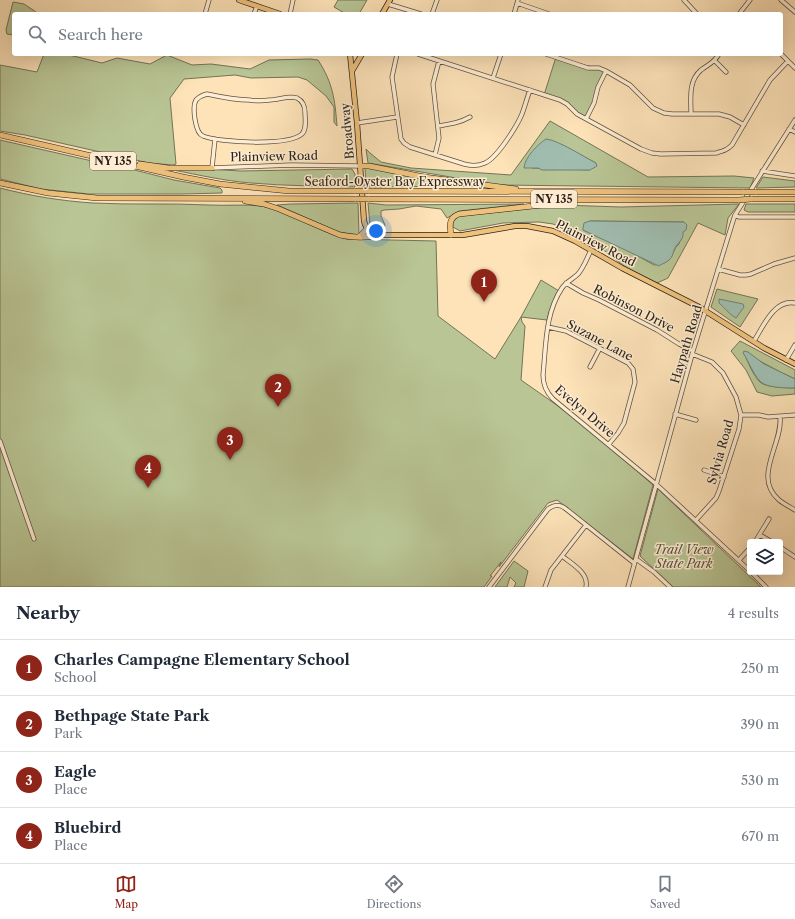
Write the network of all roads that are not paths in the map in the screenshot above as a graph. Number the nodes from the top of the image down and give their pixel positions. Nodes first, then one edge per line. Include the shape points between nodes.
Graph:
1 (209, 0) edge
2 (239, 0) edge
3 (292, 0) edge
4 (437, 0) edge
5 (684, 0) edge
6 (750, 0) edge
7 (781, 0) edge
8 (389, 2) edge
9 (518, 2) edge
10 (257, 6) junction
11 (206, 12) edge
12 (255, 12) edge
13 (274, 12) edge
14 (290, 12) edge
15 (383, 12) edge
16 (416, 12) edge
17 (433, 12) edge
18 (515, 12) edge
19 (544, 12) edge
20 (695, 12) edge
21 (741, 12) edge
22 (795, 12) edge
23 (350, 56) edge
24 (361, 56) edge
25 (397, 56) edge
26 (424, 56) edge
27 (500, 56) edge
28 (552, 56) edge
29 (718, 56) edge
30 (783, 56) edge
31 (439, 61) junction
32 (715, 61) junction
33 (788, 61) junction
34 (795, 68) edge
35 (352, 71) junction
36 (606, 71) junction
37 (726, 72) dead end
38 (493, 78) junction
39 (530, 90) junction
40 (691, 114) junction
41 (397, 117) junction
42 (470, 117) dead end
43 (586, 119) junction
44 (795, 120) edge
45 (357, 123) junction
46 (744, 125) junction
47 (438, 126) junction
48 (789, 129) junction
49 (795, 132) edge
50 (0, 135) edge
51 (215, 139) junction
52 (435, 155) junction
53 (116, 162) junction
54 (360, 166) junction
55 (212, 168) junction
56 (762, 172) junction
57 (795, 176) edge
58 (0, 183) edge
59 (540, 191) junction
60 (795, 192) edge
61 (224, 199) junction
62 (591, 199) junction
63 (795, 200) edge
64 (735, 215) junction
65 (795, 217) edge
66 (367, 229) junction
67 (381, 234) junction
68 (451, 235) junction
69 (359, 237) junction
70 (591, 250) junction
71 (795, 258) edge
72 (718, 268) junction
73 (566, 283) junction
74 (795, 303) edge
75 (706, 311) junction
76 (548, 327) junction
77 (754, 341) junction
78 (795, 345) edge
79 (600, 348) junction
80 (693, 352) junction
81 (786, 360) junction
82 (795, 364) edge
83 (590, 367) dead end
84 (676, 414) junction
85 (741, 415) junction
86 (795, 415) edge
87 (780, 417) junction
88 (696, 420) dead end
89 (0, 441) edge
90 (609, 444) junction
91 (704, 470) dead end
92 (724, 477) junction
93 (656, 484) junction
94 (795, 510) edge
95 (770, 519) dead end
96 (696, 520) junction
97 (586, 525) junction
98 (760, 535) junction
99 (34, 539) dead end
100 (757, 539) edge
101 (767, 539) edge
102 (783, 549) edge
103 (747, 551) edge
104 (562, 556) junction
105 (795, 557) edge
106 (739, 560) junction
107 (635, 561) junction
108 (747, 569) edge
109 (753, 575) edge
110 (489, 587) edge
111 (545, 587) edge
112 (586, 587) edge
113 (628, 587) edge
114 (670, 587) edge
115 (766, 587) edge

1 - 11 street
2 - 10 main road
3 - 14 street
4 - 17 street
5 - 20 street
6 - 21 street
7 - 22 street
8 - 15 main road
8 - 16 street
9 - 18 street
9 - 19 street
10 - 12 street
10 - 13 main road
23 - 35 main road, Broadway
24 - 35 main road
25 - 41 street via 392,77
26 - 31 street
27 - 38 street
28 - 36 street
29 - 32 street
30 - 33 street
31 - 38 street
31 - 47 street via 433,84
32 - 37 street
32 - 40 street via 701,70 693,80
33 - 34 street
33 - 46 street via 770,80
35 - 45 main road, Broadway
36 - 40 street via 630,85 658,110 672,114
36 - 43 street
38 - 39 street
39 - 43 street via 565,102
39 - 52 street via 517,124 490,160 471,166
40 - 46 street via 719,114
41 - 45 street
41 - 52 street via 400,136 404,143
42 - 47 street via 457,123
43 - 46 street via 641,150 661,154 724,151 732,145
44 - 48 street, Haypath Road
45 - 54 main road, Broadway
47 - 52 street via 439,138
48 - 49 street
48 - 56 street, Haypath Road
50 - 53 highway, Seaford-Oyster Bay Expressway / NY 135
51 - 51 street via 258,142 297,137 305,128 302,103 294,97 246,100 207,94 195,102 196,123 201,135
51 - 55 street
53 - 55 highway via 168,168
53 - 59 highway, Seaford-Oyster Bay Expressway / NY 135, bridge via 239,187 289,191
54 - 55 street, Plainview Road
54 - 59 highway
54 - 66 main road, Broadway via 364,221
56 - 57 street
56 - 64 street, Haypath Road
58 - 61 highway, Seaford-Oyster Bay Expressway / NY 135 via 35,191 85,197
59 - 60 highway, Seaford-Oyster Bay Expressway / NY 135, bridge
61 - 62 highway, Seaford-Oyster Bay Expressway / NY 135, bridge
61 - 69 highway via 269,206 336,234
62 - 63 highway, Seaford-Oyster Bay Expressway / NY 135, bridge
62 - 68 highway via 458,214 452,217 450,222
64 - 65 street
64 - 72 street, Haypath Road
66 - 67 main road, Plainview Road
66 - 69 highway
67 - 68 main road, Plainview Road
67 - 69 highway via 370,238
68 - 70 main road, Plainview Road via 527,226 553,230
70 - 73 street, Evelyn Drive via 579,273
70 - 75 main road, Plainview Road
71 - 72 street via 746,275
72 - 75 street, Haypath Road
73 - 76 street, Evelyn Drive via 552,308
73 - 80 street, Robinson Drive via 657,330
74 - 77 street via 788,302 779,306
75 - 77 main road, Plainview Road
75 - 80 street, Haypath Road
76 - 79 street, Suzane Lane via 566,331
76 - 90 street, Evelyn Drive via 543,375 546,390 553,399
77 - 81 main road, Plainview Road
78 - 81 street
79 - 83 street
79 - 90 street, Suzane Lane via 628,363 636,378 624,423
80 - 84 street, Haypath Road
80 - 85 street, Sylvia Road via 712,362 723,373 736,397
81 - 82 main road, Plainview Road
84 - 88 street
84 - 93 street, Haypath Road
85 - 87 street
85 - 92 street, Sylvia Road
86 - 87 street
87 - 94 street via 780,430 767,477 775,496
89 - 99 street
90 - 93 street, Evelyn Drive
91 - 92 street
92 - 96 street, Sylvia Road via 716,498
93 - 96 street, Evelyn Drive
93 - 107 street, Haypath Road
95 - 98 street
96 - 106 street, Evelyn Drive
97 - 104 street
97 - 107 street
97 - 110 street via 561,506 556,505 548,509
98 - 100 street
98 - 101 street
102 - 105 street
103 - 106 street
104 - 111 street via 552,570
104 - 112 street via 583,574 587,581
106 - 108 street, Evelyn Drive
107 - 113 street, Haypath Road
107 - 114 street via 654,572
109 - 115 street, Evelyn Drive

